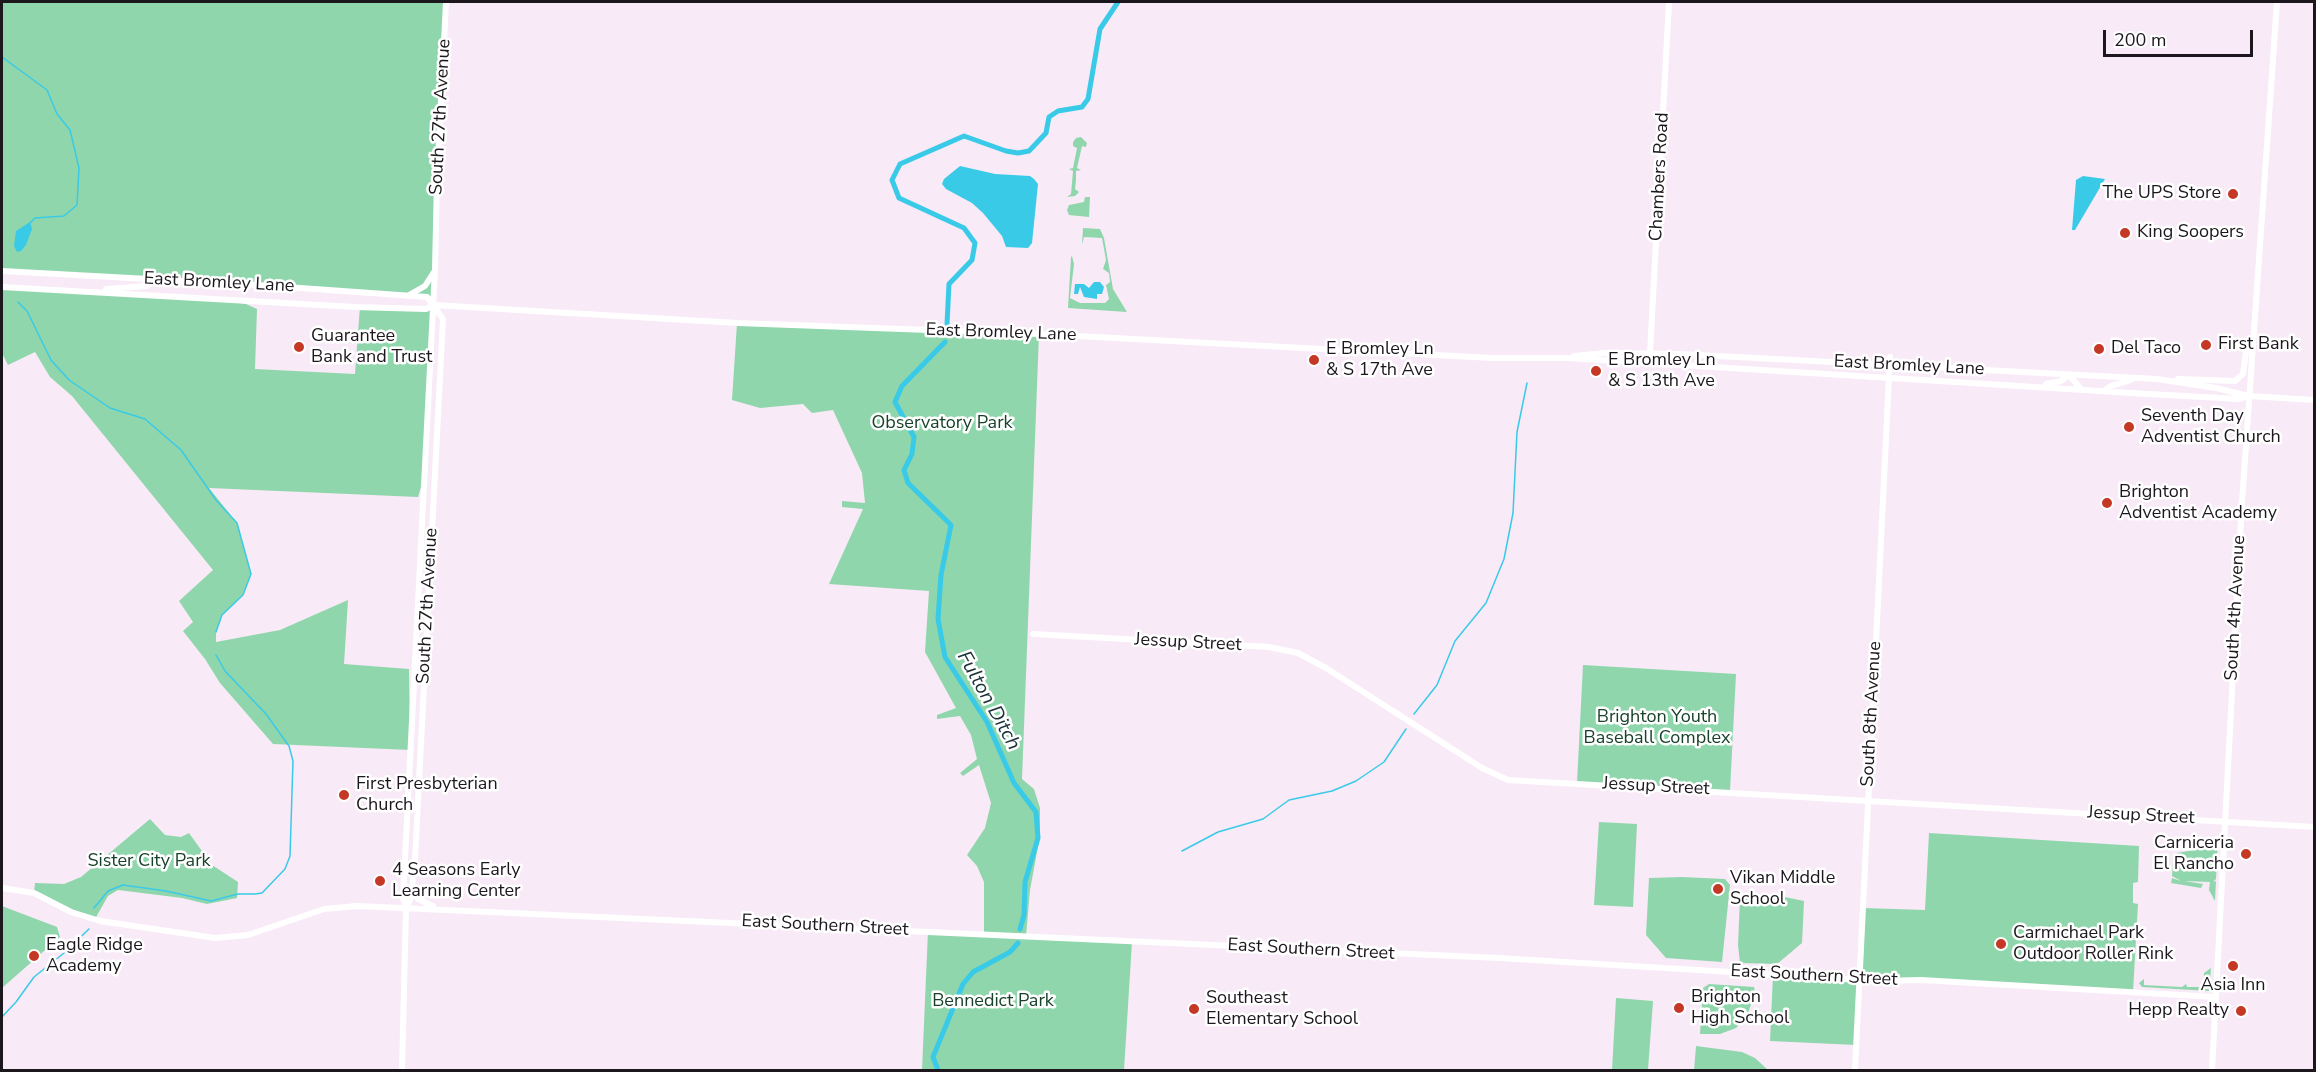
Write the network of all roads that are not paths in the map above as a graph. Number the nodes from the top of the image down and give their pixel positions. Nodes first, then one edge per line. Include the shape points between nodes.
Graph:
1 (446, 2) edge
2 (1670, 2) edge
3 (2277, 2) edge
4 (435, 269) junction
5 (2, 272) edge
6 (155, 279) junction
7 (2, 287) edge
8 (91, 291) junction
9 (408, 296) junction
10 (434, 304) junction
11 (2252, 346) junction
12 (1650, 353) junction
13 (1890, 357) dead end
14 (1568, 358) junction
15 (1597, 361) junction
16 (1890, 365) junction
17 (1665, 366) junction
18 (2069, 375) junction
19 (1889, 378) junction
20 (2137, 378) junction
21 (2174, 381) junction
22 (2039, 386) junction
23 (2081, 389) junction
24 (2104, 391) junction
25 (2249, 396) junction
26 (2314, 400) edge
27 (1033, 634) dead end
28 (1868, 800) junction
29 (2224, 821) junction
30 (2314, 827) edge
31 (412, 885) junction
32 (2, 888) edge
33 (406, 908) junction
34 (444, 909) junction
35 (1859, 980) junction
36 (2215, 997) junction
37 (402, 1071) edge
38 (1855, 1071) edge
39 (2212, 1071) edge

1 - 4 main road, South 27th Avenue
2 - 12 main road, Chambers Road
3 - 11 main road, South 4th Avenue
4 - 9 main road via 425,286
4 - 10 main road, South 27th Avenue
5 - 6 main road, East Bromley Lane
6 - 8 main road via 147,286 123,285
6 - 9 main road, East Bromley Lane
7 - 8 main road, East Bromley Lane
8 - 10 main road, East Bromley Lane via 426,309
9 - 10 main road, East Bromley Lane via 427,297
10 - 14 main road, East Bromley Lane via 648,319
10 - 31 main road, South 27th Avenue via 443,319
10 - 33 main road, South 27th Avenue via 403,898
11 - 21 main road via 2246,352 2243,374 2235,381
11 - 25 main road, South 4th Avenue
12 - 14 main road, East Bromley Lane via 1599,353
12 - 15 main road via 1644,359
12 - 16 main road, East Bromley Lane
12 - 17 main road via 1654,361
13 - 16 main road, South 8th Avenue
14 - 15 main road, East Bromley Lane
15 - 17 main road, East Bromley Lane
16 - 18 main road, East Bromley Lane
16 - 19 main road, South 8th Avenue
17 - 19 main road, East Bromley Lane
18 - 20 main road, East Bromley Lane
18 - 22 main road via 2059,382
18 - 23 main road
19 - 22 main road, East Bromley Lane
19 - 28 main road, South 8th Avenue
20 - 21 main road, East Bromley Lane
20 - 24 main road
21 - 25 main road, East Bromley Lane
22 - 23 main road, East Bromley Lane
23 - 24 main road, East Bromley Lane
24 - 25 main road, East Bromley Lane via 2239,399
25 - 26 main road, East Bromley Lane
25 - 29 main road, South 4th Avenue
27 - 28 main road, Jessup Street via 1259,646 1298,653 1508,780
28 - 29 main road, Jessup Street
28 - 35 main road, South 8th Avenue
29 - 30 main road, Jessup Street
29 - 36 main road, South 4th Avenue
31 - 33 main road, South 27th Avenue
31 - 34 main road via 420,902
32 - 33 main road, East Southern Street via 34,893 100,921 215,938 248,935 338,906
33 - 34 main road, East Southern Street
33 - 37 main road, South 27th Avenue
34 - 35 main road, East Southern Street via 1499,958
35 - 36 main road, East Southern Street
35 - 38 main road, South 8th Avenue
36 - 39 main road, South 4th Avenue

